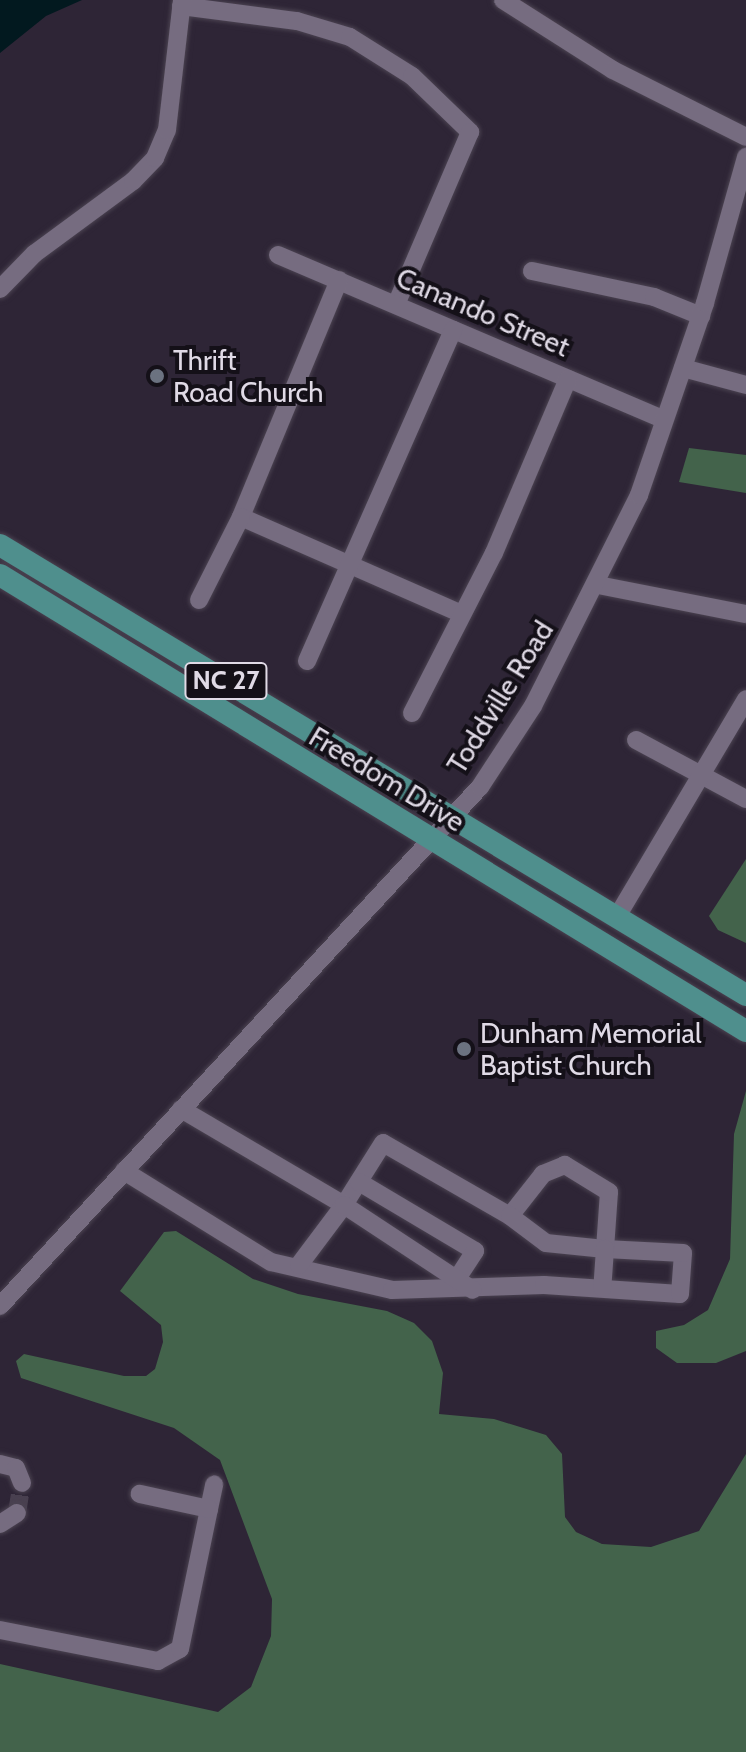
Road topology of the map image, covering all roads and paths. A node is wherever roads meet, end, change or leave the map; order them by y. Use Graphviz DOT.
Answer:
graph roads {
  1 [pos="503,0"];
  2 [pos="181,3"];
  3 [pos="746,137"];
  4 [pos="746,157"];
  5 [pos="278,255"];
  6 [pos="532,271"];
  7 [pos="339,280"];
  8 [pos="0,289"];
  9 [pos="396,305"];
  10 [pos="701,316"];
  11 [pos="453,330"];
  12 [pos="683,368"];
  13 [pos="568,379"];
  14 [pos="746,385"];
  15 [pos="664,420"];
  16 [pos="241,517"];
  17 [pos="0,545"];
  18 [pos="351,561"];
  19 [pos="0,575"];
  20 [pos="598,585"];
  21 [pos="199,600"];
  22 [pos="462,614"];
  23 [pos="746,614"];
  24 [pos="307,661"];
  25 [pos="746,699"];
  26 [pos="412,713"];
  27 [pos="636,740"];
  28 [pos="701,775"];
  29 [pos="746,799"];
  30 [pos="451,818"];
  31 [pos="429,840"];
  32 [pos="618,915"];
  33 [pos="746,995"];
  34 [pos="746,1031"];
  35 [pos="181,1109"];
  36 [pos="124,1171"];
  37 [pos="359,1182"];
  38 [pos="344,1205"];
  39 [pos="510,1216"];
  40 [pos="605,1249"];
  41 [pos="299,1265"];
  42 [pos="465,1285"];
  43 [pos="7,1286"];
  44 [pos="602,1288"];
  45 [pos="0,1306"];
  46 [pos="0,1465"];
  47 [pos="22,1483"];
  48 [pos="214,1485"];
  49 [pos="140,1494"];
  50 [pos="209,1509"];
  51 [pos="17,1513"];
  52 [pos="0,1524"];
  53 [pos="0,1630"];
  1 -- 3 [label="street"];
  2 -- 8 [label="street"];
  2 -- 9 [label="street"];
  4 -- 10 [label="street, Toddville Road"];
  5 -- 7 [label="street, Canando Street"];
  6 -- 10 [label="street"];
  7 -- 9 [label="street, Canando Street"];
  7 -- 16 [label="street"];
  9 -- 11 [label="street, Canando Street"];
  10 -- 12 [label="street, Toddville Road"];
  11 -- 13 [label="street, Canando Street"];
  11 -- 18 [label="street"];
  12 -- 14 [label="street"];
  12 -- 15 [label="street, Toddville Road"];
  13 -- 15 [label="street, Canando Street"];
  13 -- 22 [label="street"];
  15 -- 20 [label="street, Toddville Road"];
  16 -- 18 [label="street"];
  16 -- 21 [label="street"];
  17 -- 30 [label="main road, Freedom Drive / NC 27"];
  18 -- 22 [label="street"];
  18 -- 24 [label="street"];
  19 -- 31 [label="main road, Freedom Drive / NC 27"];
  20 -- 23 [label="street"];
  20 -- 30 [label="street, Toddville Road"];
  22 -- 26 [label="street"];
  25 -- 28 [label="street"];
  27 -- 28 [label="street"];
  28 -- 29 [label="street"];
  28 -- 32 [label="street"];
  30 -- 31 [label="street, Toddville Road"];
  30 -- 32 [label="main road, Freedom Drive / NC 27"];
  31 -- 34 [label="main road, Freedom Drive / NC 27"];
  31 -- 35 [label="street, Toddville Road"];
  32 -- 33 [label="main road, Freedom Drive / NC 27"];
  35 -- 36 [label="street, Toddville Road"];
  35 -- 38 [label="street"];
  36 -- 41 [label="street"];
  36 -- 43 [label="street, Toddville Road"];
  37 -- 38 [label="street"];
  37 -- 39 [label="street"];
  37 -- 42 [label="street"];
  38 -- 41 [label="street"];
  38 -- 42 [label="street"];
  39 -- 40 [label="street"];
  39 -- 40 [label="street"];
  40 -- 44 [label="street"];
  40 -- 44 [label="street"];
  41 -- 42 [label="street"];
  42 -- 44 [label="street"];
  43 -- 45 [label="street, Toddville Road"];
  46 -- 47 [label="street"];
  48 -- 50 [label="street"];
  49 -- 50 [label="street"];
  50 -- 53 [label="street"];
  51 -- 52 [label="street"];
}
